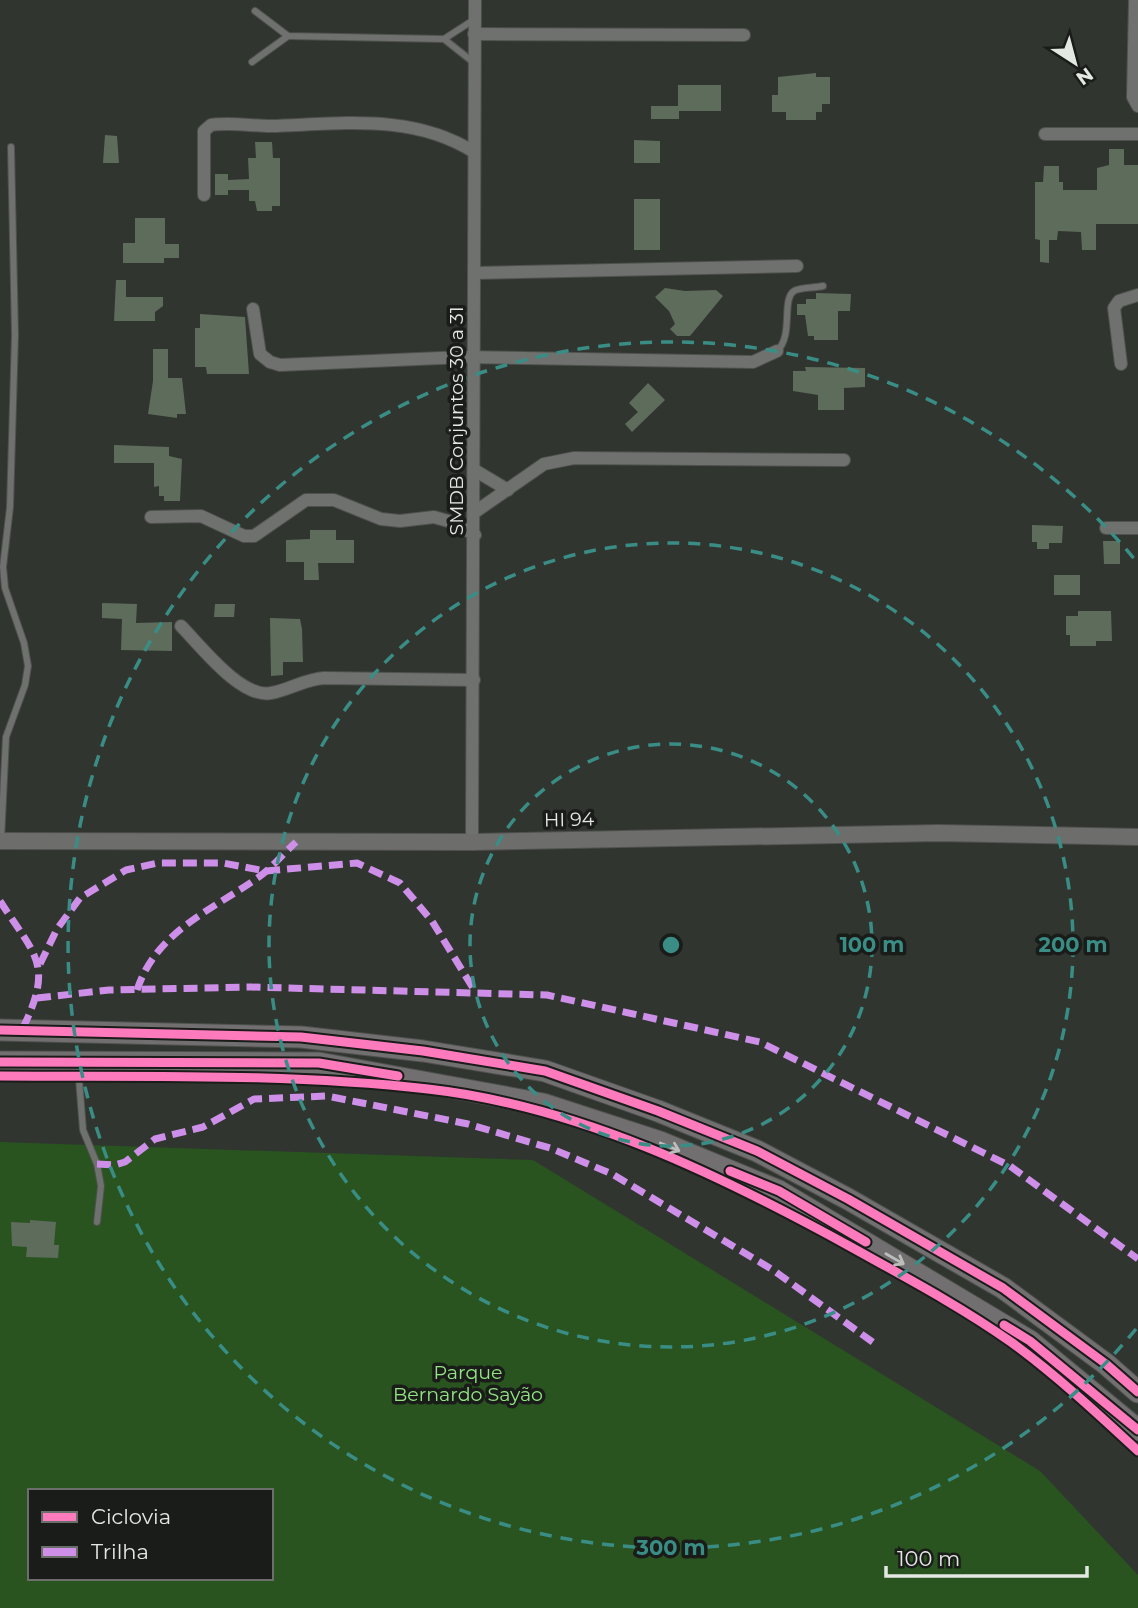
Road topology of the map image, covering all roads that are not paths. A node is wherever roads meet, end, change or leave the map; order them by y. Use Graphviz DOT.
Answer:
graph roads {
  1 [pos="475,0"];
  2 [pos="1135,0"];
  3 [pos="255,11"];
  4 [pos="475,18"];
  5 [pos="474,34"];
  6 [pos="744,35"];
  7 [pos="288,36"];
  8 [pos="444,39"];
  9 [pos="252,62"];
  10 [pos="474,63"];
  11 [pos="1138,106"];
  12 [pos="1045,134"];
  13 [pos="1138,134"];
  14 [pos="11,147"];
  15 [pos="474,152"];
  16 [pos="204,195"];
  17 [pos="797,266"];
  18 [pos="475,273"];
  19 [pos="822,286"];
  20 [pos="1138,295"];
  21 [pos="253,309"];
  22 [pos="777,351"];
  23 [pos="476,357"];
  24 [pos="1121,364"];
  25 [pos="844,460"];
  26 [pos="476,471"];
  27 [pos="508,490"];
  28 [pos="475,512"];
  29 [pos="151,517"];
  30 [pos="1106,528"];
  31 [pos="1138,528"];
  32 [pos="475,535"];
  33 [pos="181,626"];
  34 [pos="474,680"];
  35 [pos="1138,837"];
  36 [pos="0,841"];
  37 [pos="472,842"];
  38 [pos="0,1030"];
  39 [pos="0,1062"];
  40 [pos="78,1063"];
  41 [pos="97,1222"];
  42 [pos="1138,1392"];
  43 [pos="1138,1430"];
  1 -- 4 [label="street, SMDB Conjuntos 30 a 31"];
  2 -- 11 [label="street"];
  3 -- 7 [label="lane"];
  4 -- 5 [label="street, SMDB Conjuntos 30 a 31"];
  4 -- 8 [label="lane"];
  5 -- 6 [label="street"];
  5 -- 10 [label="street, SMDB Conjuntos 30 a 31"];
  7 -- 8 [label="lane"];
  7 -- 9 [label="lane"];
  8 -- 10 [label="lane"];
  10 -- 15 [label="street, SMDB Conjuntos 30 a 31"];
  12 -- 13 [label="street"];
  14 -- 36 [label="lane"];
  15 -- 16 [label="street"];
  15 -- 18 [label="street, SMDB Conjuntos 30 a 31"];
  17 -- 18 [label="street"];
  18 -- 23 [label="street, SMDB Conjuntos 30 a 31"];
  19 -- 22 [label="lane"];
  20 -- 24 [label="street"];
  21 -- 23 [label="street"];
  22 -- 23 [label="street"];
  23 -- 26 [label="street, SMDB Conjuntos 30 a 31"];
  25 -- 27 [label="street"];
  26 -- 27 [label="street"];
  26 -- 28 [label="street, SMDB Conjuntos 30 a 31"];
  27 -- 28 [label="street"];
  28 -- 32 [label="street, SMDB Conjuntos 30 a 31"];
  29 -- 32 [label="street"];
  30 -- 31 [label="street"];
  32 -- 34 [label="street, SMDB Conjuntos 30 a 31"];
  33 -- 34 [label="street"];
  34 -- 37 [label="street, SMDB Conjuntos 30 a 31"];
  35 -- 37 [label="street, HI 94"];
  36 -- 37 [label="street, HI 94"];
  38 -- 42 [label="highway"];
  39 -- 40 [label="highway"];
  40 -- 41 [label="lane"];
  40 -- 43 [label="highway, one-way"];
}
